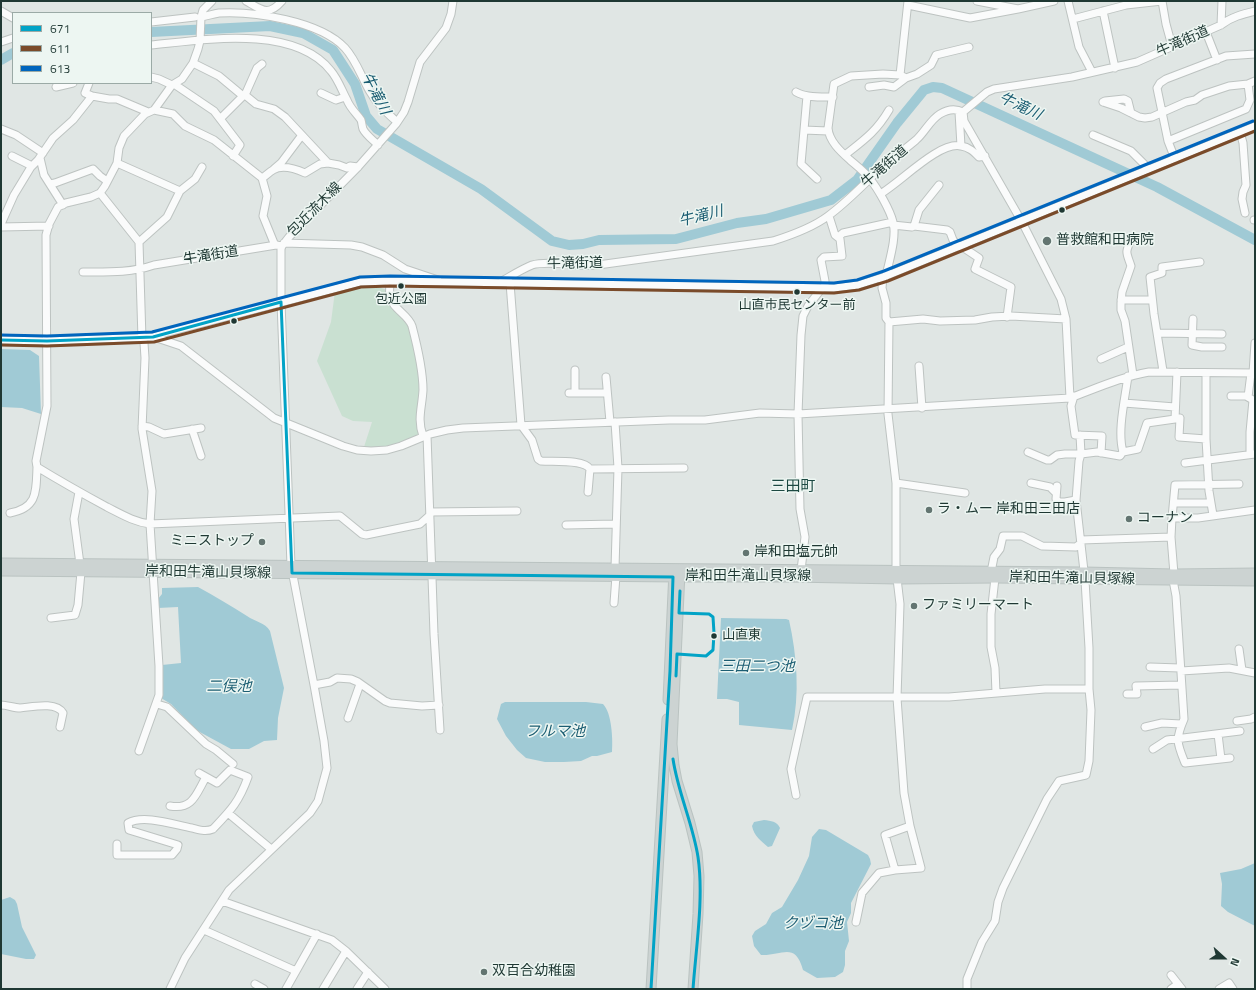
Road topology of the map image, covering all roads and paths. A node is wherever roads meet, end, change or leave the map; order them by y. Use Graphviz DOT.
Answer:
graph roads {
  1 [pos="212,1"];
  2 [pos="246,1"];
  3 [pos="282,1"];
  4 [pos="453,1"];
  5 [pos="977,1"];
  6 [pos="1054,1"];
  7 [pos="1068,1"];
  8 [pos="1162,1"];
  9 [pos="1222,1"];
  10 [pos="908,3"];
  11 [pos="1018,9"];
  12 [pos="1,11"];
  13 [pos="1103,11"];
  14 [pos="1255,11"];
  15 [pos="12,17"];
  16 [pos="199,19"];
  17 [pos="1072,19"];
  18 [pos="152,22"];
  19 [pos="1221,25"];
  20 [pos="1206,32"];
  21 [pos="12,38"];
  22 [pos="200,39"];
  23 [pos="1,42"];
  24 [pos="152,45"];
  25 [pos="1172,46"];
  26 [pos="970,47"];
  27 [pos="1255,54"];
  28 [pos="1217,60"];
  29 [pos="193,63"];
  30 [pos="262,64"];
  31 [pos="1115,68"];
  32 [pos="1092,72"];
  33 [pos="903,76"];
  34 [pos="152,77"];
  35 [pos="1252,83"];
  36 [pos="70,84"];
  37 [pos="88,84"];
  38 [pos="173,85"];
  39 [pos="869,86"];
  40 [pos="56,87"];
  41 [pos="796,92"];
  42 [pos="320,93"];
  43 [pos="244,95"];
  44 [pos="92,96"];
  45 [pos="807,96"];
  46 [pos="345,97"];
  47 [pos="833,97"];
  48 [pos="889,110"];
  49 [pos="151,111"];
  50 [pos="962,111"];
  51 [pos="1131,113"];
  52 [pos="1162,113"];
  53 [pos="220,119"];
  54 [pos="395,125"];
  55 [pos="1255,126"];
  56 [pos="1,129"];
  57 [pos="804,130"];
  58 [pos="828,131"];
  59 [pos="1240,132"];
  60 [pos="302,135"];
  61 [pos="1093,136"];
  62 [pos="1168,141"];
  63 [pos="379,143"];
  64 [pos="961,146"];
  65 [pos="845,155"];
  66 [pos="12,156"];
  67 [pos="41,156"];
  68 [pos="233,156"];
  69 [pos="985,156"];
  70 [pos="1175,159"];
  71 [pos="117,163"];
  72 [pos="328,163"];
  73 [pos="32,166"];
  74 [pos="202,166"];
  75 [pos="358,167"];
  76 [pos="274,169"];
  77 [pos="1148,170"];
  78 [pos="262,178"];
  79 [pos="870,178"];
  80 [pos="817,179"];
  81 [pos="107,181"];
  82 [pos="50,184"];
  83 [pos="939,185"];
  84 [pos="180,191"];
  85 [pos="100,193"];
  86 [pos="880,194"];
  87 [pos="63,205"];
  88 [pos="1245,213"];
  89 [pos="829,216"];
  90 [pos="1022,222"];
  91 [pos="893,224"];
  92 [pos="1,226"];
  93 [pos="49,226"];
  94 [pos="914,226"];
  95 [pos="838,236"];
  96 [pos="1132,239"];
  97 [pos="139,242"];
  98 [pos="281,244"];
  99 [pos="960,246"];
  100 [pos="1200,262"];
  101 [pos="140,270"];
  102 [pos="83,272"];
  103 [pos="885,277"];
  104 [pos="390,281"];
  105 [pos="442,282"];
  106 [pos="500,282"];
  107 [pos="510,283"];
  108 [pos="823,288"];
  109 [pos="1121,300"];
  110 [pos="1152,300"];
  111 [pos="281,302"];
  112 [pos="1006,317"];
  113 [pos="1066,319"];
  114 [pos="1193,319"];
  115 [pos="889,322"];
  116 [pos="1157,332"];
  117 [pos="1192,333"];
  118 [pos="1222,334"];
  119 [pos="153,337"];
  120 [pos="142,339"];
  121 [pos="1,340"];
  122 [pos="47,341"];
  123 [pos="1255,343"];
  124 [pos="1128,347"];
  125 [pos="1222,347"];
  126 [pos="1255,351"];
  127 [pos="1101,359"];
  128 [pos="919,366"];
  129 [pos="575,370"];
  130 [pos="1163,371"];
  131 [pos="1176,372"];
  132 [pos="1206,372"];
  133 [pos="1253,373"];
  134 [pos="1130,376"];
  135 [pos="606,378"];
  136 [pos="608,392"];
  137 [pos="1231,396"];
  138 [pos="1072,397"];
  139 [pos="1252,399"];
  140 [pos="1124,403"];
  141 [pos="1175,407"];
  142 [pos="922,408"];
  143 [pos="888,409"];
  144 [pos="798,414"];
  145 [pos="1175,419"];
  146 [pos="612,422"];
  147 [pos="285,423"];
  148 [pos="521,425"];
  149 [pos="142,426"];
  150 [pos="201,428"];
  151 [pos="192,429"];
  152 [pos="425,435"];
  153 [pos="1080,435"];
  154 [pos="1206,439"];
  155 [pos="1028,452"];
  156 [pos="1123,452"];
  157 [pos="1102,453"];
  158 [pos="1081,454"];
  159 [pos="1252,454"];
  160 [pos="201,456"];
  161 [pos="1208,459"];
  162 [pos="1185,463"];
  163 [pos="37,467"];
  164 [pos="618,468"];
  165 [pos="684,468"];
  166 [pos="590,469"];
  167 [pos="1031,482"];
  168 [pos="896,483"];
  169 [pos="1209,484"];
  170 [pos="1239,484"];
  171 [pos="961,490"];
  172 [pos="79,492"];
  173 [pos="588,492"];
  174 [pos="1076,500"];
  175 [pos="1174,503"];
  176 [pos="1211,503"];
  177 [pos="1255,510"];
  178 [pos="516,511"];
  179 [pos="10,513"];
  180 [pos="430,514"];
  181 [pos="1213,515"];
  182 [pos="289,518"];
  183 [pos="1172,518"];
  184 [pos="150,524"];
  185 [pos="616,524"];
  186 [pos="566,525"];
  187 [pos="1171,537"];
  188 [pos="1081,542"];
  189 [pos="1,563"];
  190 [pos="80,568"];
  191 [pos="153,568"];
  192 [pos="292,569"];
  193 [pos="801,570"];
  194 [pos="1,571"];
  195 [pos="431,571"];
  196 [pos="615,572"];
  197 [pos="677,573"];
  198 [pos="1255,573"];
  199 [pos="897,575"];
  200 [pos="993,575"];
  201 [pos="1084,576"];
  202 [pos="1174,577"];
  203 [pos="1255,581"];
  204 [pos="614,603"];
  205 [pos="51,618"];
  206 [pos="1239,648"];
  207 [pos="1150,667"];
  208 [pos="1180,669"];
  209 [pos="1242,670"];
  210 [pos="1255,673"];
  211 [pos="360,684"];
  212 [pos="314,685"];
  213 [pos="1182,685"];
  214 [pos="1089,689"];
  215 [pos="996,693"];
  216 [pos="1127,694"];
  217 [pos="897,698"];
  218 [pos="1,704"];
  219 [pos="157,704"];
  220 [pos="439,705"];
  221 [pos="1255,717"];
  222 [pos="348,718"];
  223 [pos="1237,721"];
  224 [pos="1181,724"];
  225 [pos="60,727"];
  226 [pos="1145,727"];
  227 [pos="440,730"];
  228 [pos="1240,731"];
  229 [pos="1218,734"];
  230 [pos="1178,738"];
  231 [pos="1153,749"];
  232 [pos="139,751"];
  233 [pos="1230,758"];
  234 [pos="1221,759"];
  235 [pos="233,764"];
  236 [pos="198,773"];
  237 [pos="206,777"];
  238 [pos="796,795"];
  239 [pos="170,806"];
  240 [pos="228,813"];
  241 [pos="910,826"];
  242 [pos="117,844"];
  243 [pos="271,849"];
  244 [pos="895,870"];
  245 [pos="222,901"];
  246 [pos="856,922"];
  247 [pos="204,930"];
  248 [pos="317,934"];
  249 [pos="346,951"];
  250 [pos="296,971"];
  251 [pos="368,972"];
  252 [pos="1171,975"];
  253 [pos="255,984"];
  254 [pos="1180,986"];
  255 [pos="170,989"];
  256 [pos="264,989"];
  257 [pos="286,989"];
  258 [pos="323,989"];
  259 [pos="357,989"];
  260 [pos="385,989"];
  261 [pos="651,989"];
  262 [pos="693,989"];
  263 [pos="966,989"];
  264 [pos="1171,989"];
  265 [pos="1219,989"];
  266 [pos="1233,989"];
  1 -- 16 [label="street"];
  2 -- 3 [label="street"];
  4 -- 54 [label="street, 包近流木線"];
  5 -- 11 [label="street"];
  6 -- 11 [label="street"];
  7 -- 17 [label="street"];
  8 -- 13 [label="street"];
  8 -- 25 [label="street"];
  9 -- 19 [label="street"];
  10 -- 11 [label="street"];
  10 -- 33 [label="street"];
  12 -- 15 [label="street"];
  13 -- 17 [label="street"];
  13 -- 31 [label="street"];
  14 -- 19 [label="street, 牛滝街道"];
  16 -- 18 [label="street"];
  16 -- 22 [label="street"];
  16 -- 54 [label="street"];
  17 -- 32 [label="street"];
  19 -- 20 [label="street, 牛滝街道"];
  20 -- 25 [label="street, 牛滝街道"];
  20 -- 28 [label="street"];
  21 -- 23 [label="street"];
  22 -- 24 [label="street"];
  22 -- 29 [label="street"];
  22 -- 46 [label="street"];
  25 -- 31 [label="street, 牛滝街道"];
  26 -- 33 [label="street"];
  27 -- 28 [label="street"];
  28 -- 52 [label="street"];
  29 -- 38 [label="street"];
  29 -- 43 [label="street"];
  30 -- 43 [label="street"];
  31 -- 32 [label="street, 牛滝街道"];
  32 -- 50 [label="street, 牛滝街道"];
  33 -- 39 [label="street"];
  33 -- 47 [label="street"];
  34 -- 38 [label="street"];
  35 -- 52 [label="street"];
  35 -- 62 [label="street"];
  36 -- 40 [label="street"];
  37 -- 44 [label="street"];
  38 -- 49 [label="street"];
  38 -- 53 [label="street"];
  41 -- 45 [label="street"];
  42 -- 46 [label="street"];
  43 -- 53 [label="street"];
  43 -- 60 [label="street"];
  44 -- 49 [label="street"];
  44 -- 67 [label="street"];
  45 -- 47 [label="street"];
  45 -- 57 [label="street"];
  46 -- 63 [label="street"];
  47 -- 58 [label="street"];
  48 -- 65 [label="street"];
  49 -- 68 [label="street"];
  49 -- 71 [label="street"];
  50 -- 64 [label="street"];
  50 -- 69 [label="street"];
  50 -- 79 [label="street, 牛滝街道"];
  51 -- 52 [label="street"];
  52 -- 62 [label="street"];
  53 -- 68 [label="street"];
  54 -- 63 [label="street, 包近流木線"];
  55 -- 59 [label="street"];
  56 -- 67 [label="street"];
  57 -- 58 [label="street"];
  57 -- 80 [label="street"];
  58 -- 65 [label="street"];
  59 -- 70 [label="street"];
  59 -- 88 [label="street"];
  60 -- 72 [label="street"];
  60 -- 76 [label="street"];
  61 -- 77 [label="street"];
  62 -- 70 [label="street"];
  63 -- 75 [label="street, 包近流木線"];
  64 -- 69 [label="street"];
  64 -- 86 [label="street"];
  65 -- 79 [label="street"];
  66 -- 73 [label="street"];
  67 -- 73 [label="street"];
  67 -- 82 [label="street"];
  68 -- 78 [label="street"];
  69 -- 90 [label="street"];
  70 -- 77 [label="street"];
  71 -- 81 [label="street"];
  71 -- 84 [label="street"];
  72 -- 75 [label="street"];
  72 -- 76 [label="street"];
  73 -- 92 [label="street"];
  74 -- 84 [label="street"];
  75 -- 98 [label="street, 包近流木線"];
  76 -- 78 [label="street"];
  77 -- 90 [label="street"];
  78 -- 98 [label="street"];
  79 -- 86 [label="street"];
  79 -- 89 [label="street, 牛滝街道"];
  81 -- 82 [label="street"];
  81 -- 85 [label="street"];
  82 -- 87 [label="street"];
  83 -- 94 [label="street"];
  84 -- 97 [label="street"];
  85 -- 87 [label="street"];
  85 -- 97 [label="street"];
  86 -- 91 [label="street"];
  87 -- 93 [label="street"];
  89 -- 95 [label="street"];
  89 -- 106 [label="street, 牛滝街道"];
  90 -- 99 [label="street"];
  90 -- 113 [label="street"];
  91 -- 94 [label="street"];
  91 -- 95 [label="street"];
  91 -- 103 [label="street"];
  92 -- 93 [label="street"];
  93 -- 122 [label="street"];
  94 -- 99 [label="street"];
  95 -- 108 [label="street"];
  96 -- 109 [label="street"];
  97 -- 101 [label="street"];
  98 -- 101 [label="street, 牛滝街道"];
  98 -- 105 [label="street, 牛滝街道"];
  98 -- 111 [label="street, 包近流木線"];
  99 -- 103 [label="street"];
  99 -- 112 [label="street"];
  100 -- 110 [label="street"];
  101 -- 102 [label="street, 牛滝街道"];
  101 -- 120 [label="street"];
  103 -- 108 [label="street"];
  103 -- 115 [label="street"];
  104 -- 105 [label="street"];
  104 -- 111 [label="street"];
  104 -- 152 [label="street"];
  105 -- 106 [label="street"];
  106 -- 107 [label="street"];
  107 -- 108 [label="street"];
  107 -- 148 [label="street"];
  108 -- 144 [label="street"];
  109 -- 110 [label="street"];
  109 -- 124 [label="street"];
  110 -- 116 [label="street"];
  111 -- 119 [label="street"];
  111 -- 147 [label="street, 包近流木線"];
  112 -- 113 [label="street"];
  112 -- 115 [label="street"];
  113 -- 138 [label="street"];
  114 -- 117 [label="street"];
  115 -- 143 [label="street"];
  116 -- 117 [label="street"];
  116 -- 130 [label="street"];
  117 -- 118 [label="street"];
  117 -- 125 [label="street"];
  119 -- 120 [label="street"];
  119 -- 147 [label="street"];
  120 -- 122 [label="street"];
  120 -- 149 [label="street"];
  121 -- 122 [label="street"];
  122 -- 163 [label="street"];
  123 -- 126 [label="street"];
  124 -- 127 [label="street"];
  124 -- 134 [label="street"];
  126 -- 133 [label="street"];
  128 -- 142 [label="street"];
  129 -- 136 [label="street"];
  130 -- 131 [label="street"];
  130 -- 134 [label="street"];
  131 -- 132 [label="street"];
  131 -- 141 [label="street"];
  132 -- 133 [label="street"];
  132 -- 154 [label="street"];
  133 -- 139 [label="street"];
  134 -- 138 [label="street"];
  134 -- 140 [label="street"];
  135 -- 136 [label="street"];
  136 -- 146 [label="street"];
  137 -- 139 [label="street"];
  138 -- 142 [label="street"];
  138 -- 153 [label="street"];
  139 -- 159 [label="street"];
  140 -- 141 [label="street"];
  140 -- 156 [label="street"];
  141 -- 145 [label="street"];
  142 -- 143 [label="street"];
  143 -- 144 [label="street"];
  143 -- 168 [label="street"];
  144 -- 146 [label="street"];
  144 -- 193 [label="street"];
  145 -- 154 [label="street"];
  145 -- 156 [label="street"];
  146 -- 148 [label="street"];
  146 -- 164 [label="street"];
  147 -- 152 [label="street"];
  147 -- 182 [label="street, 包近流木線"];
  148 -- 152 [label="street"];
  148 -- 166 [label="street"];
  149 -- 151 [label="street"];
  149 -- 184 [label="street"];
  150 -- 151 [label="street"];
  151 -- 160 [label="street"];
  152 -- 180 [label="street"];
  153 -- 157 [label="street"];
  153 -- 158 [label="street"];
  154 -- 161 [label="street"];
  155 -- 158 [label="street"];
  156 -- 157 [label="street"];
  157 -- 158 [label="street"];
  158 -- 174 [label="street"];
  159 -- 161 [label="street"];
  161 -- 162 [label="street"];
  161 -- 169 [label="street"];
  163 -- 172 [label="street"];
  163 -- 179 [label="street"];
  164 -- 165 [label="street"];
  164 -- 166 [label="street"];
  164 -- 185 [label="street"];
  166 -- 173 [label="street"];
  167 -- 174 [label="street"];
  168 -- 171 [label="street"];
  168 -- 199 [label="street"];
  169 -- 170 [label="street"];
  169 -- 175 [label="street"];
  169 -- 176 [label="street"];
  172 -- 184 [label="street"];
  172 -- 190 [label="street"];
  174 -- 188 [label="street"];
  175 -- 176 [label="street"];
  175 -- 183 [label="street"];
  176 -- 181 [label="street"];
  177 -- 181 [label="street"];
  178 -- 180 [label="street"];
  180 -- 182 [label="street"];
  180 -- 195 [label="street"];
  181 -- 183 [label="street"];
  182 -- 184 [label="street"];
  182 -- 192 [label="street, 包近流木線"];
  183 -- 187 [label="street"];
  184 -- 191 [label="street"];
  185 -- 186 [label="street"];
  185 -- 196 [label="street"];
  187 -- 188 [label="street"];
  187 -- 202 [label="street"];
  188 -- 200 [label="street"];
  188 -- 201 [label="street"];
  189 -- 190 [label="main road, 岸和田牛滝山貝塚線"];
  190 -- 191 [label="main road, 岸和田牛滝山貝塚線"];
  190 -- 194 [label="main road, 岸和田牛滝山貝塚線"];
  190 -- 205 [label="street"];
  191 -- 192 [label="main road, 岸和田牛滝山貝塚線"];
  191 -- 219 [label="street"];
  192 -- 195 [label="main road, 岸和田牛滝山貝塚線"];
  192 -- 212 [label="street, 包近流木線"];
  193 -- 197 [label="main road, 岸和田牛滝山貝塚線"];
  193 -- 199 [label="main road, 岸和田牛滝山貝塚線"];
  195 -- 196 [label="main road, 岸和田牛滝山貝塚線"];
  195 -- 220 [label="street"];
  196 -- 197 [label="main road, 岸和田牛滝山貝塚線"];
  196 -- 204 [label="street"];
  197 -- 199 [label="main road, 岸和田牛滝山貝塚線"];
  197 -- 261 [label="main road"];
  197 -- 262 [label="main road"];
  198 -- 202 [label="main road, 岸和田牛滝山貝塚線"];
  199 -- 200 [label="main road, 岸和田牛滝山貝塚線"];
  199 -- 217 [label="street"];
  200 -- 201 [label="main road, 岸和田牛滝山貝塚線"];
  200 -- 215 [label="street"];
  201 -- 202 [label="main road, 岸和田牛滝山貝塚線"];
  201 -- 214 [label="street"];
  202 -- 203 [label="main road, 岸和田牛滝山貝塚線"];
  202 -- 208 [label="street"];
  206 -- 209 [label="street"];
  207 -- 208 [label="street"];
  208 -- 209 [label="street"];
  208 -- 213 [label="street"];
  209 -- 210 [label="street"];
  211 -- 212 [label="street"];
  211 -- 220 [label="street"];
  211 -- 222 [label="street"];
  212 -- 243 [label="street, 包近流木線"];
  213 -- 216 [label="street"];
  213 -- 224 [label="street"];
  214 -- 215 [label="street"];
  214 -- 263 [label="street"];
  215 -- 217 [label="street"];
  217 -- 238 [label="street"];
  217 -- 241 [label="street"];
  218 -- 225 [label="street"];
  219 -- 232 [label="street"];
  219 -- 235 [label="street"];
  220 -- 227 [label="street"];
  221 -- 223 [label="street"];
  224 -- 226 [label="street"];
  224 -- 230 [label="street"];
  228 -- 229 [label="street"];
  229 -- 230 [label="street"];
  229 -- 234 [label="street"];
  230 -- 231 [label="street"];
  230 -- 234 [label="street"];
  233 -- 234 [label="street"];
  236 -- 237 [label="street"];
  237 -- 239 [label="street"];
  237 -- 240 [label="street"];
  240 -- 242 [label="street"];
  240 -- 243 [label="street"];
  241 -- 244 [label="street"];
  241 -- 244 [label="street"];
  243 -- 245 [label="street, 包近流木線"];
  244 -- 246 [label="street"];
  245 -- 247 [label="street, 包近流木線"];
  245 -- 248 [label="street"];
  247 -- 250 [label="street"];
  247 -- 255 [label="street, 包近流木線"];
  248 -- 249 [label="street"];
  248 -- 250 [label="street"];
  249 -- 251 [label="street"];
  249 -- 258 [label="street"];
  250 -- 257 [label="street"];
  251 -- 259 [label="street"];
  251 -- 260 [label="street"];
  252 -- 254 [label="street"];
  253 -- 256 [label="street"];
  254 -- 264 [label="street"];
  265 -- 266 [label="street"];
}
